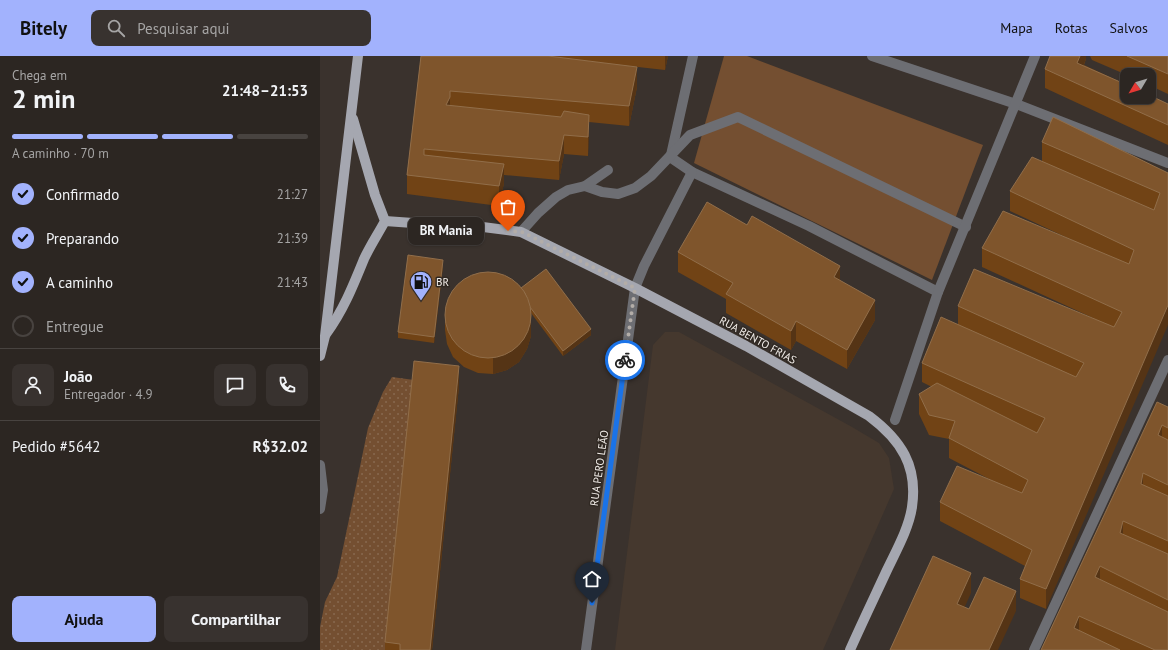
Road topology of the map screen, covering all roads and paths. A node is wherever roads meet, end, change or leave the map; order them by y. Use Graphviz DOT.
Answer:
graph roads {
  1 [pos="358,56"];
  2 [pos="693,56"];
  3 [pos="872,56"];
  4 [pos="1035,56"];
  5 [pos="1016,104"];
  6 [pos="352,115"];
  7 [pos="670,157"];
  8 [pos="1168,164"];
  9 [pos="608,170"];
  10 [pos="692,172"];
  11 [pos="585,186"];
  12 [pos="385,221"];
  13 [pos="966,227"];
  14 [pos="522,232"];
  15 [pos="635,288"];
  16 [pos="938,292"];
  17 [pos="325,336"];
  18 [pos="320,356"];
  19 [pos="1168,360"];
  20 [pos="1163,381"];
  21 [pos="895,420"];
  22 [pos="320,465"];
  23 [pos="320,509"];
  24 [pos="586,650"];
  25 [pos="850,650"];
  26 [pos="1034,650"];
  1 -- 6 [label="main road"];
  2 -- 7 [label="street"];
  3 -- 5 [label="street"];
  4 -- 5 [label="street"];
  5 -- 8 [label="street"];
  5 -- 13 [label="street"];
  6 -- 12 [label="main road"];
  6 -- 17 [label="main road"];
  7 -- 10 [label="street"];
  7 -- 11 [label="street"];
  7 -- 13 [label="street"];
  9 -- 11 [label="street"];
  10 -- 15 [label="street, RUA PERO LEÃO"];
  10 -- 16 [label="street"];
  11 -- 14 [label="street"];
  12 -- 14 [label="main road, RUA BENTO FRIAS"];
  12 -- 17 [label="main road"];
  13 -- 16 [label="street"];
  14 -- 15 [label="main road, RUA BENTO FRIAS"];
  15 -- 24 [label="street, RUA PERO LEÃO"];
  15 -- 25 [label="main road, RUA BENTO FRIAS"];
  16 -- 21 [label="street"];
  17 -- 18 [label="main road"];
  19 -- 20 [label="street"];
  20 -- 26 [label="street"];
  22 -- 23 [label="street"];
}
